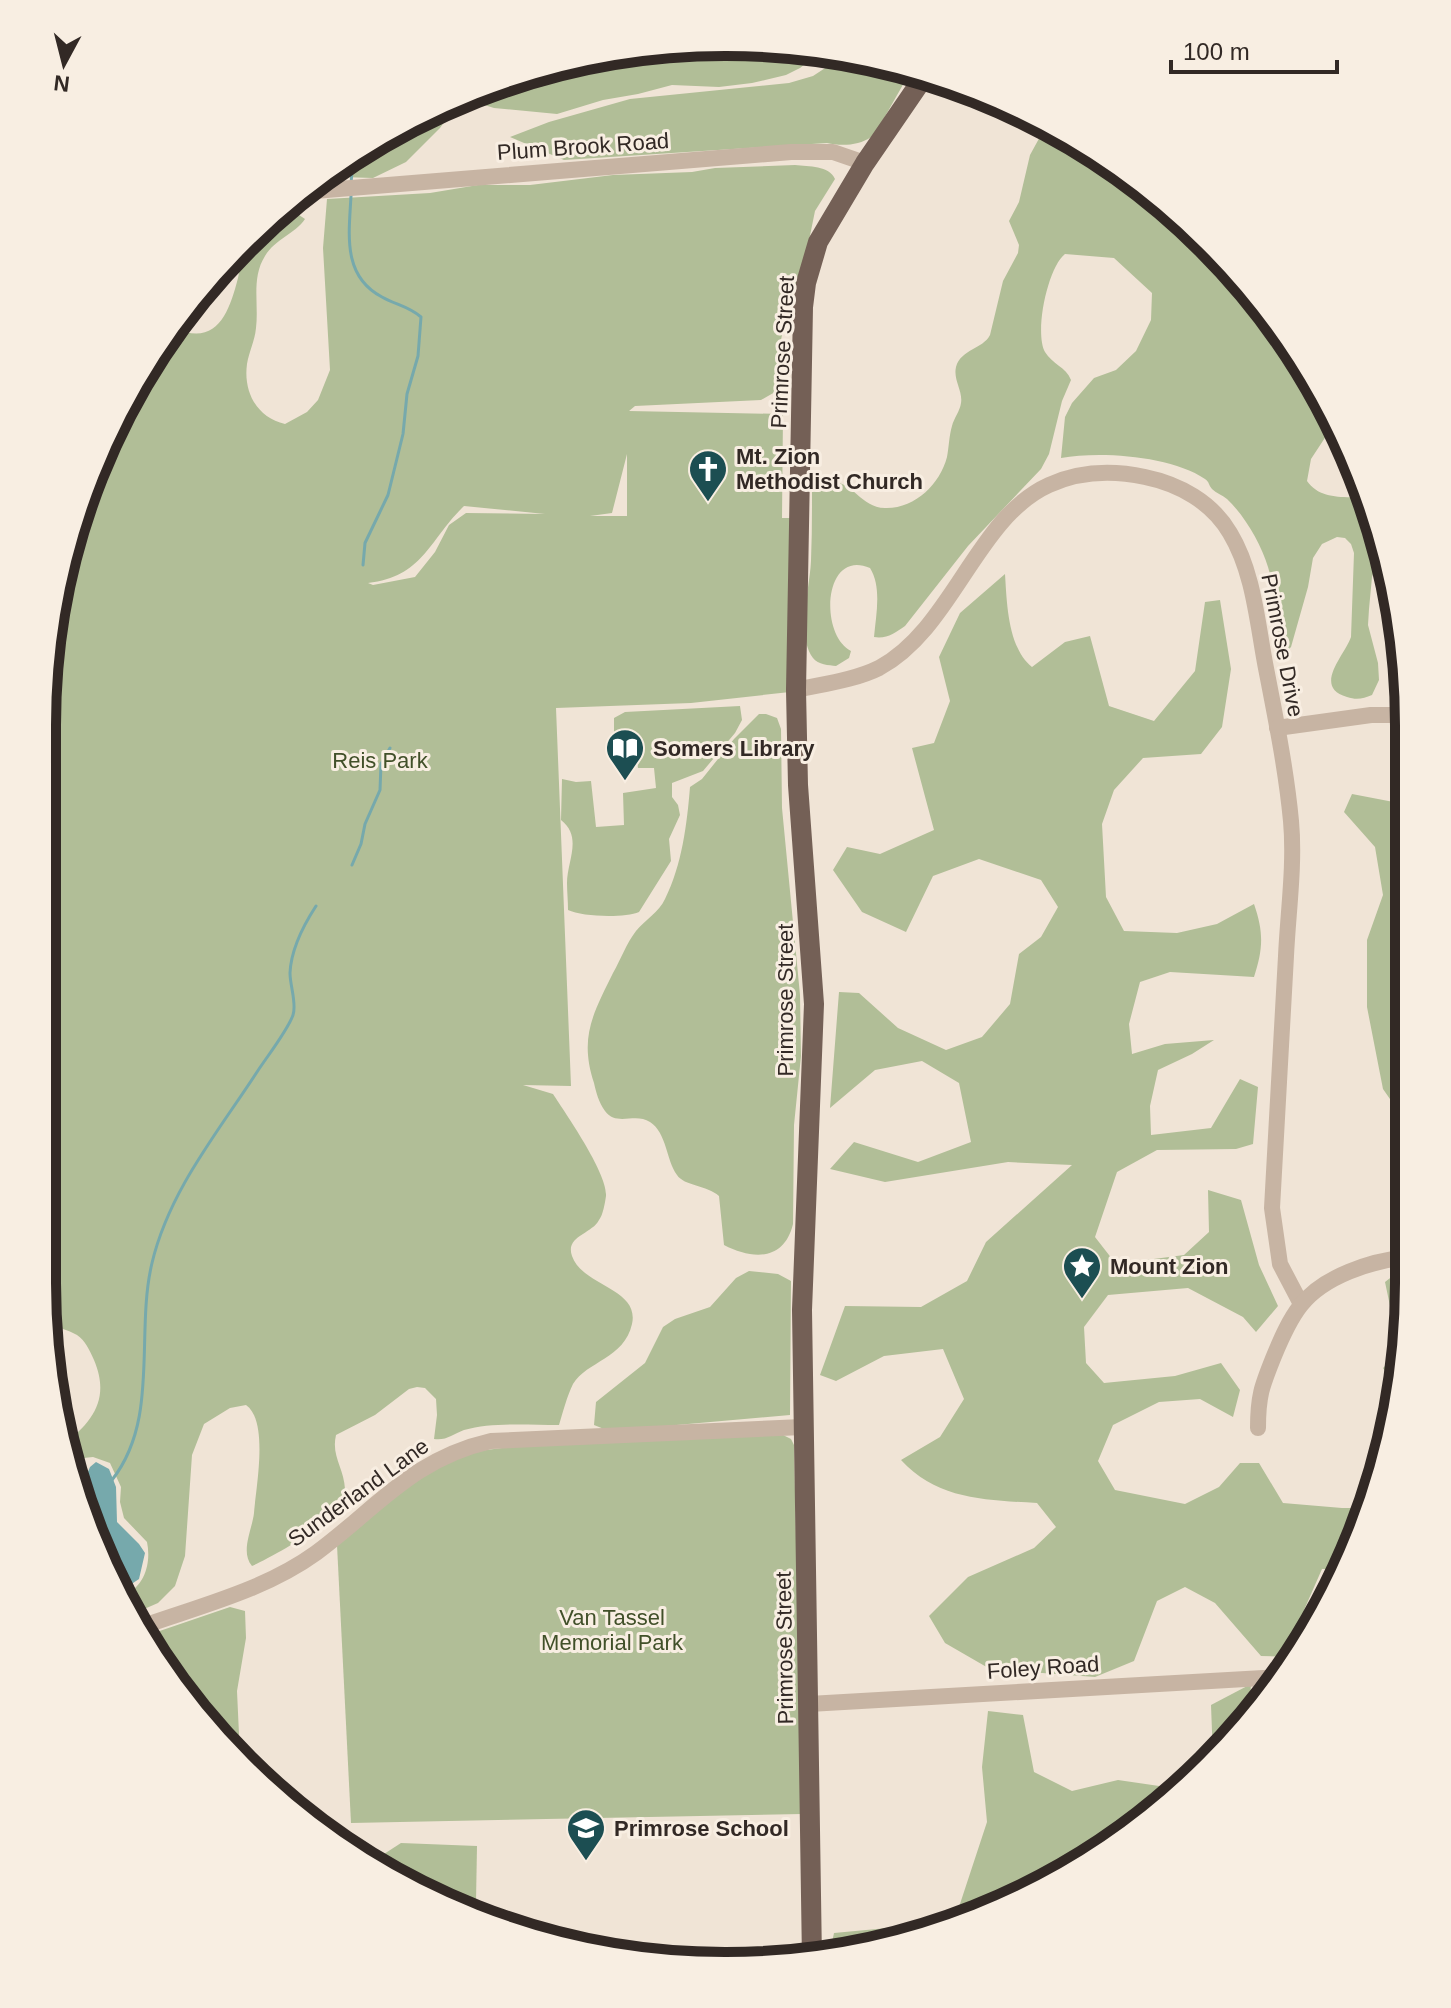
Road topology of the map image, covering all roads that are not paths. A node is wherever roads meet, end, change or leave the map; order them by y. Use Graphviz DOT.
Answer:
graph roads {
  1 [pos="918,85"];
  2 [pos="865,163"];
  3 [pos="323,190"];
  4 [pos="796,690"];
  5 [pos="1395,715"];
  6 [pos="1277,728"];
  7 [pos="1395,1258"];
  8 [pos="1301,1304"];
  9 [pos="803,1427"];
  10 [pos="1258,1428"];
  11 [pos="150,1624"];
  12 [pos="1265,1678"];
  13 [pos="809,1704"];
  14 [pos="812,1946"];
  1 -- 2 [label="main road, Primrose Street"];
  2 -- 3 [label="street, Plum Brook Road"];
  2 -- 4 [label="main road, Primrose Street"];
  4 -- 6 [label="street, Primrose Drive"];
  4 -- 9 [label="main road, Primrose Street"];
  5 -- 6 [label="street"];
  6 -- 8 [label="street, Primrose Drive"];
  7 -- 8 [label="street"];
  8 -- 10 [label="street"];
  9 -- 11 [label="street, Sunderland Lane"];
  9 -- 13 [label="main road, Primrose Street"];
  12 -- 13 [label="street, Foley Road"];
  13 -- 14 [label="main road, Primrose Street"];
}
